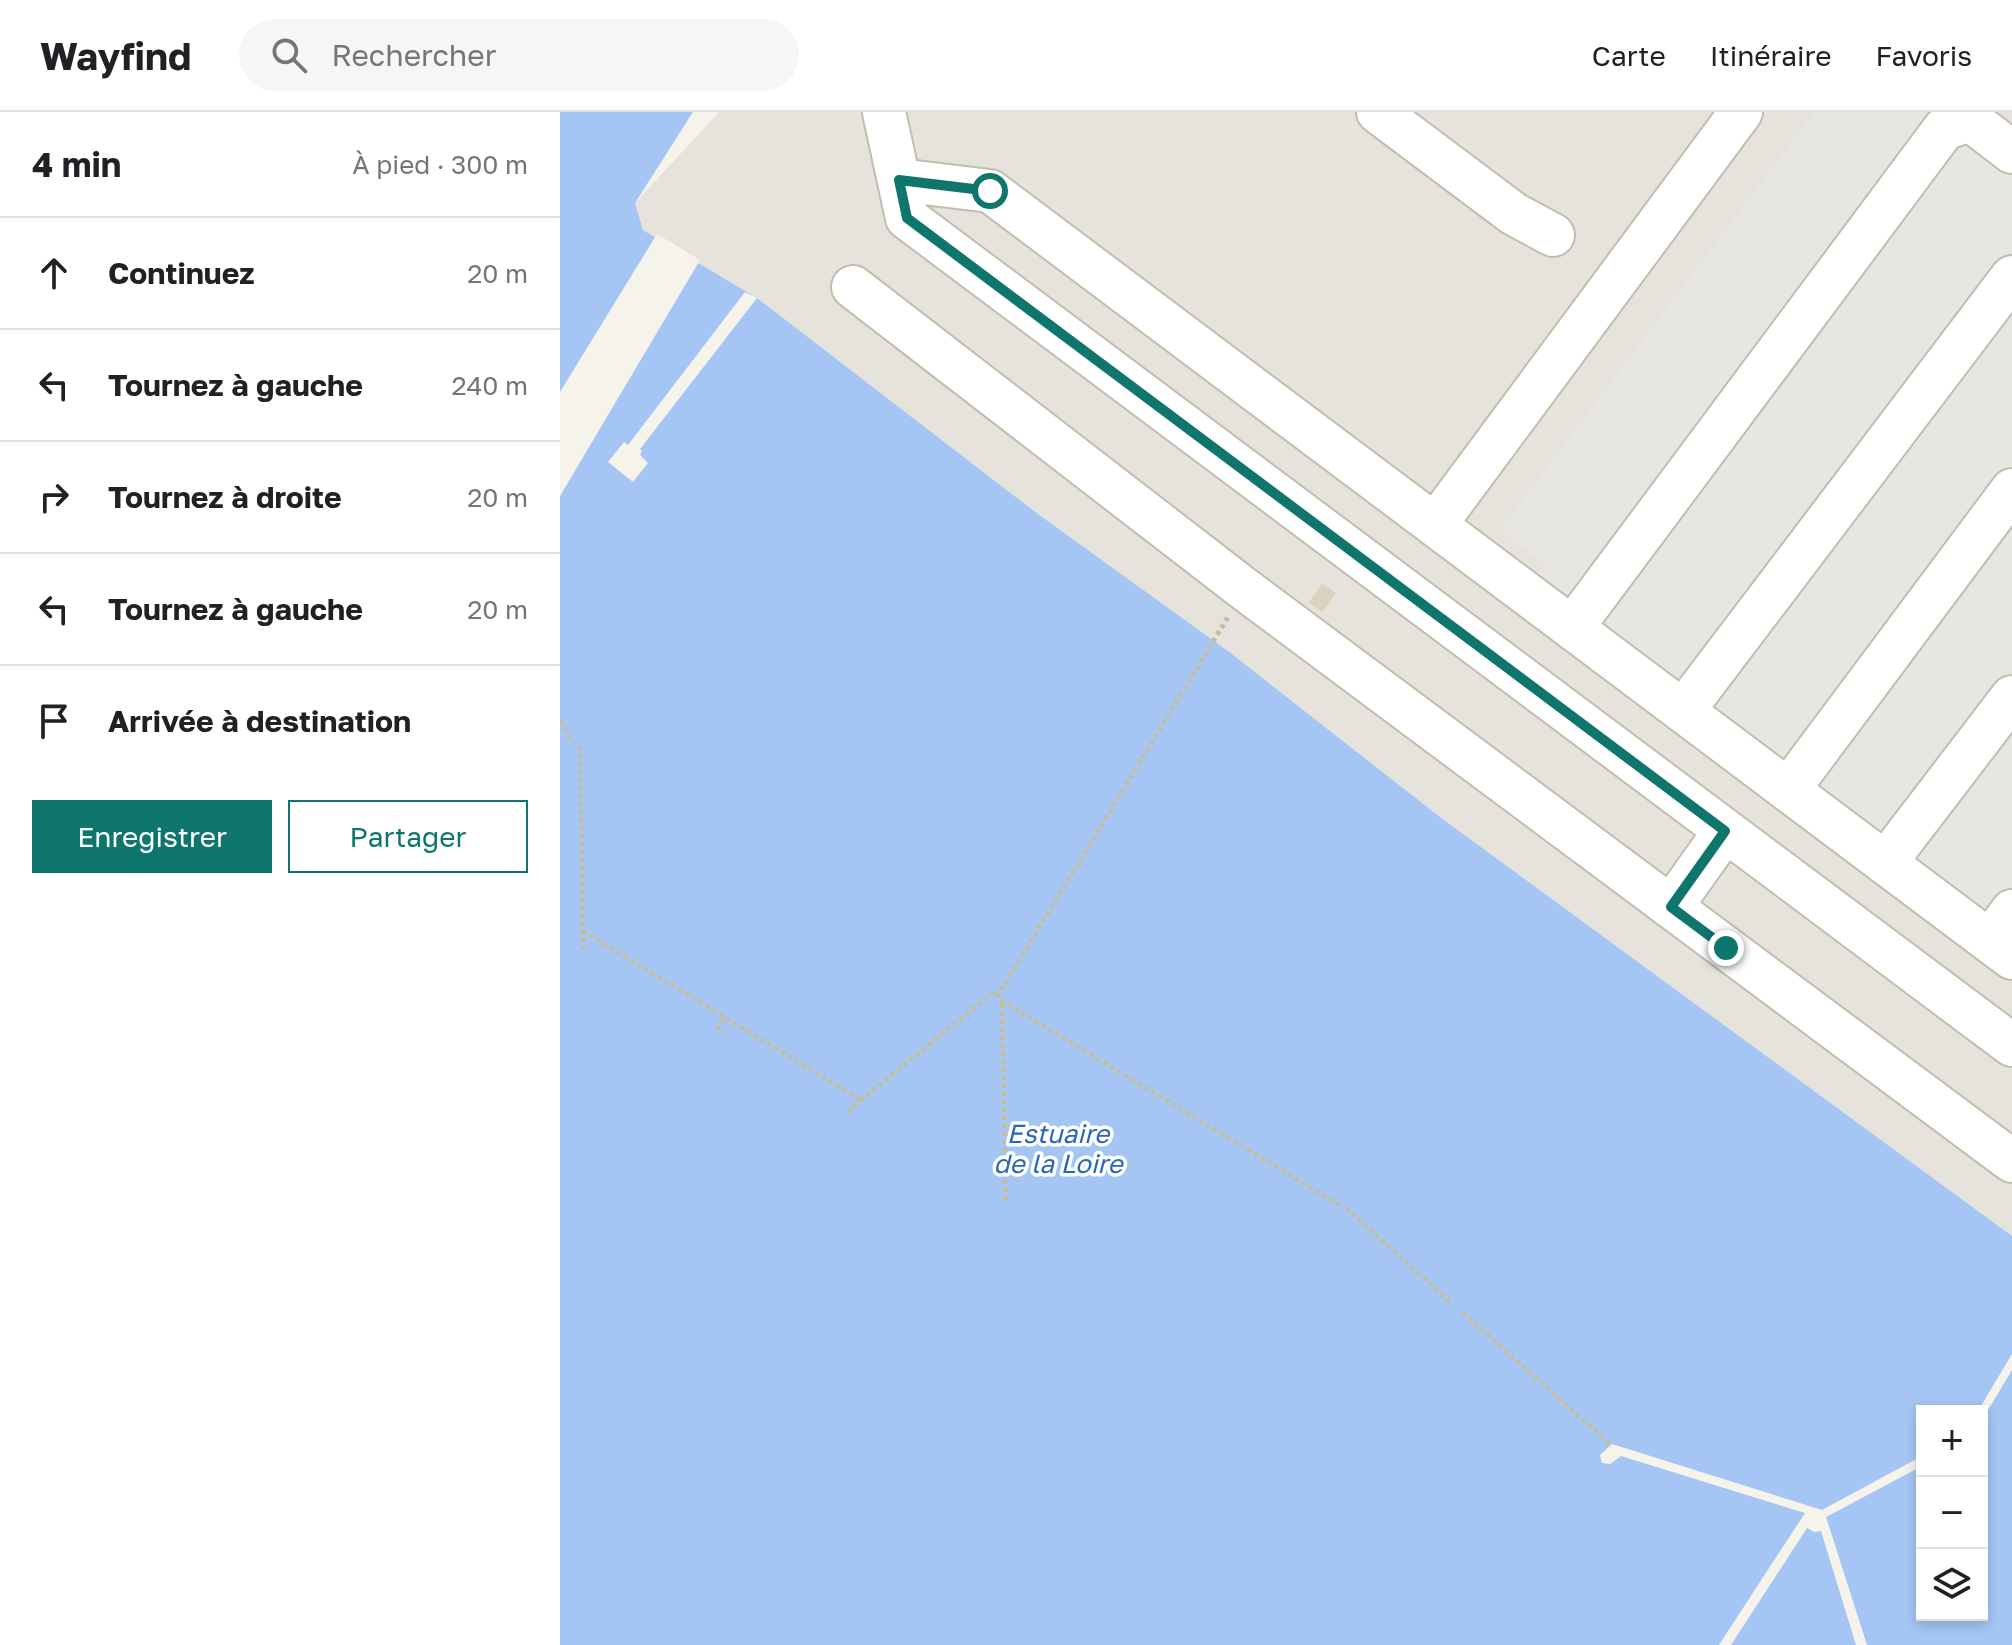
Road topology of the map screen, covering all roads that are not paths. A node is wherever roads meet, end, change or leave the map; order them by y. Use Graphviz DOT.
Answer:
graph roads {
  1 [pos="884,112"];
  2 [pos="1378,112"];
  3 [pos="1741,112"];
  4 [pos="2012,152"];
  5 [pos="899,180"];
  6 [pos="1553,235"];
  7 [pos="2012,277"];
  8 [pos="853,287"];
  9 [pos="2012,490"];
  10 [pos="1435,525"];
  11 [pos="1572,628"];
  12 [pos="2012,697"];
  13 [pos="1683,711"];
  14 [pos="1788,790"];
  15 [pos="1725,831"];
  16 [pos="1885,863"];
  17 [pos="1671,907"];
  18 [pos="2005,937"];
  19 [pos="2012,1045"];
  20 [pos="2012,1161"];
  1 -- 5 [label="lane"];
  2 -- 6 [label="lane"];
  3 -- 10 [label="lane"];
  4 -- 11 [label="lane"];
  5 -- 10 [label="lane"];
  5 -- 15 [label="lane"];
  7 -- 13 [label="lane"];
  8 -- 17 [label="lane"];
  9 -- 14 [label="lane"];
  10 -- 11 [label="lane"];
  11 -- 13 [label="lane"];
  12 -- 16 [label="lane"];
  13 -- 14 [label="lane"];
  14 -- 16 [label="lane"];
  15 -- 17 [label="lane"];
  15 -- 19 [label="lane"];
  16 -- 18 [label="lane"];
  17 -- 20 [label="lane"];
}
